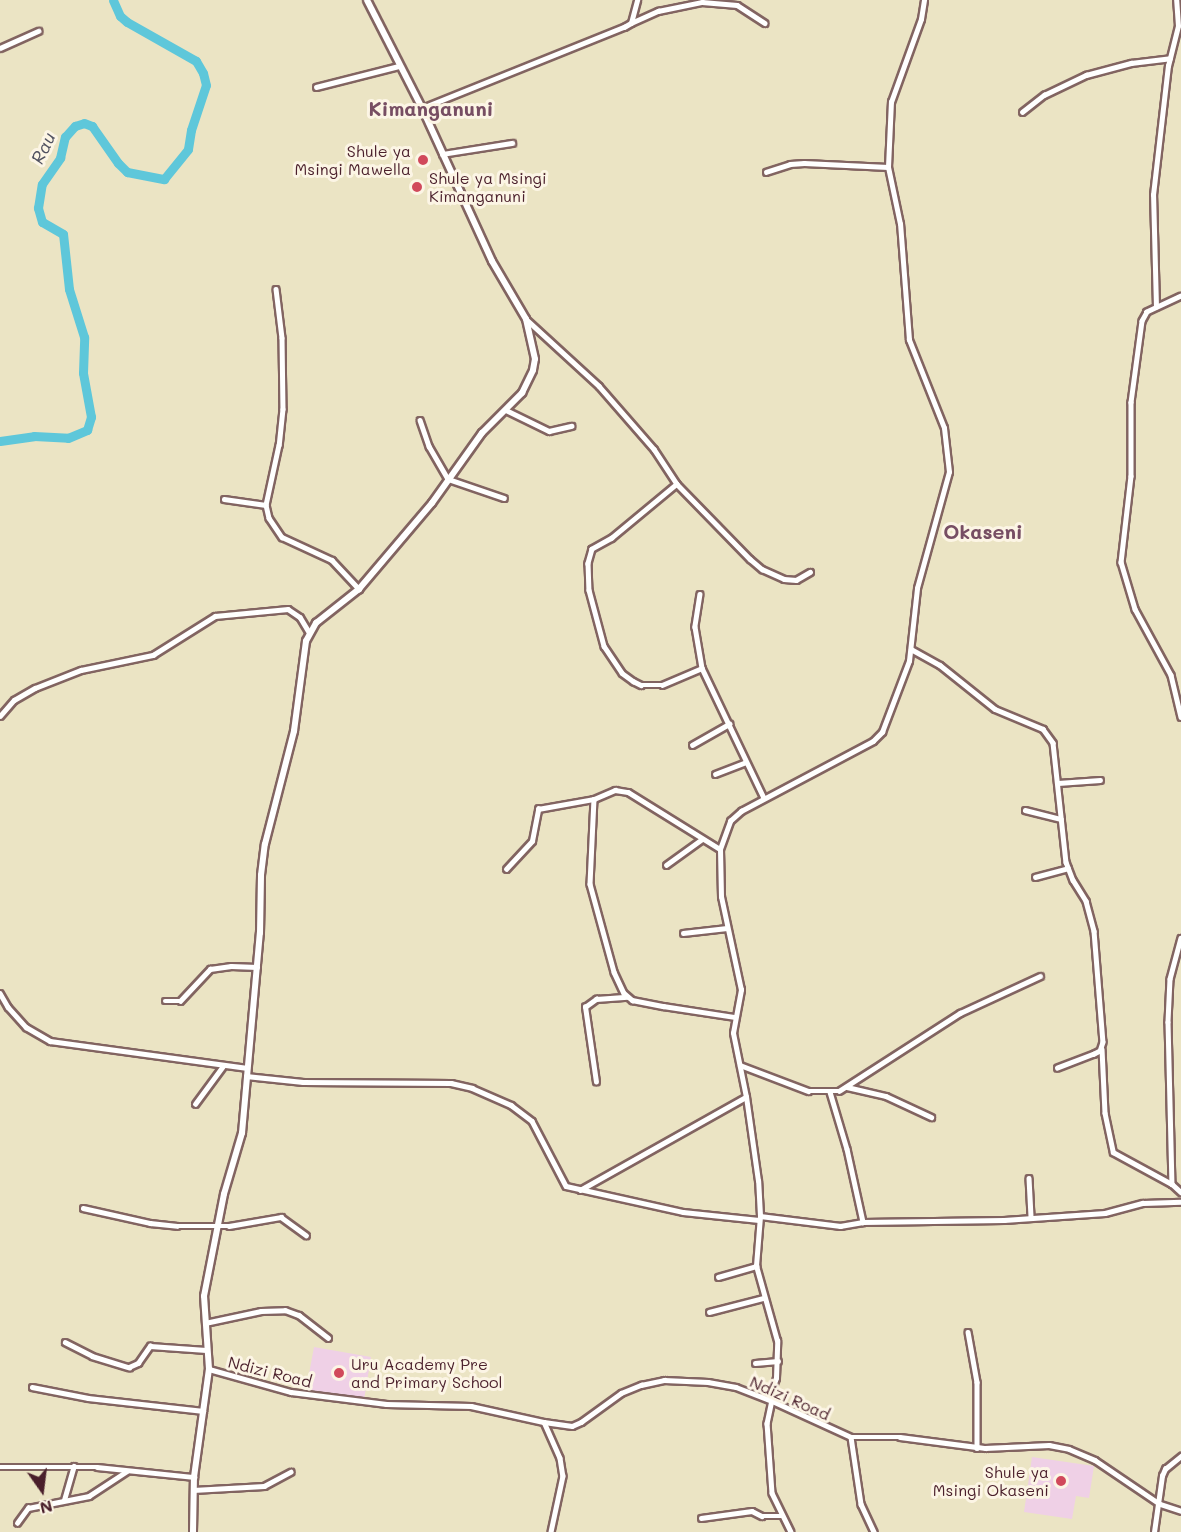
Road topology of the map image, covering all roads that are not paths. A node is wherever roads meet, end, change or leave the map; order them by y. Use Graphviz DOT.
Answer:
graph roads {
  1 [pos="367,0"];
  2 [pos="637,0"];
  3 [pos="924,0"];
  4 [pos="1176,0"];
  5 [pos="631,23"];
  6 [pos="765,23"];
  7 [pos="38,31"];
  8 [pos="0,48"];
  9 [pos="1170,58"];
  10 [pos="399,66"];
  11 [pos="316,87"];
  12 [pos="422,108"];
  13 [pos="1022,112"];
  14 [pos="512,143"];
  15 [pos="442,154"];
  16 [pos="888,167"];
  17 [pos="766,172"];
  18 [pos="276,289"];
  19 [pos="1181,296"];
  20 [pos="1156,307"];
  21 [pos="526,319"];
  22 [pos="506,410"];
  23 [pos="420,420"];
  24 [pos="571,426"];
  25 [pos="448,479"];
  26 [pos="678,484"];
  27 [pos="504,498"];
  28 [pos="224,499"];
  29 [pos="266,505"];
  30 [pos="810,572"];
  31 [pos="359,589"];
  32 [pos="700,594"];
  33 [pos="309,632"];
  34 [pos="911,649"];
  35 [pos="702,668"];
  36 [pos="0,716"];
  37 [pos="1181,717"];
  38 [pos="729,724"];
  39 [pos="692,745"];
  40 [pos="746,762"];
  41 [pos="716,774"];
  42 [pos="1100,780"];
  43 [pos="1058,783"];
  44 [pos="764,798"];
  45 [pos="594,799"];
  46 [pos="1025,810"];
  47 [pos="1062,819"];
  48 [pos="702,839"];
  49 [pos="720,849"];
  50 [pos="666,865"];
  51 [pos="1068,868"];
  52 [pos="506,869"];
  53 [pos="1035,877"];
  54 [pos="727,928"];
  55 [pos="683,933"];
  56 [pos="1181,938"];
  57 [pos="257,967"];
  58 [pos="1040,976"];
  59 [pos="0,993"];
  60 [pos="627,997"];
  61 [pos="165,1001"];
  62 [pos="735,1017"];
  63 [pos="1102,1045"];
  64 [pos="740,1065"];
  65 [pos="223,1066"];
  66 [pos="1058,1068"];
  67 [pos="247,1072"];
  68 [pos="596,1082"];
  69 [pos="847,1087"];
  70 [pos="830,1092"];
  71 [pos="746,1097"];
  72 [pos="195,1104"];
  73 [pos="931,1117"];
  74 [pos="1029,1178"];
  75 [pos="1172,1184"];
  76 [pos="580,1190"];
  77 [pos="1181,1192"];
  78 [pos="1181,1202"];
  79 [pos="83,1208"];
  80 [pos="1031,1217"];
  81 [pos="759,1218"];
  82 [pos="863,1222"];
  83 [pos="218,1226"];
  84 [pos="306,1234"];
  85 [pos="756,1266"];
  86 [pos="718,1277"];
  87 [pos="763,1298"];
  88 [pos="709,1312"];
  89 [pos="205,1323"];
  90 [pos="969,1332"];
  91 [pos="328,1338"];
  92 [pos="65,1342"];
  93 [pos="206,1350"];
  94 [pos="778,1361"];
  95 [pos="755,1363"];
  96 [pos="208,1369"];
  97 [pos="32,1387"];
  98 [pos="770,1400"];
  99 [pos="203,1411"];
  100 [pos="544,1422"];
  101 [pos="851,1437"];
  102 [pos="977,1448"];
  103 [pos="1181,1456"];
  104 [pos="74,1466"];
  105 [pos="0,1467"];
  106 [pos="127,1471"];
  107 [pos="290,1472"];
  108 [pos="194,1477"];
  109 [pos="193,1490"];
  110 [pos="64,1500"];
  111 [pos="1160,1504"];
  112 [pos="1181,1511"];
  113 [pos="783,1516"];
  114 [pos="701,1518"];
  115 [pos="17,1522"];
  116 [pos="193,1532"];
  117 [pos="551,1532"];
  118 [pos="790,1532"];
  119 [pos="874,1532"];
  120 [pos="1154,1532"];
  1 -- 10 [label="street"];
  2 -- 5 [label="street"];
  3 -- 16 [label="street"];
  4 -- 9 [label="street"];
  5 -- 6 [label="street"];
  5 -- 12 [label="street"];
  7 -- 8 [label="street"];
  9 -- 13 [label="street"];
  9 -- 20 [label="street"];
  10 -- 11 [label="street"];
  10 -- 12 [label="street"];
  12 -- 15 [label="street"];
  14 -- 15 [label="street"];
  15 -- 21 [label="street"];
  16 -- 17 [label="street"];
  16 -- 34 [label="street"];
  18 -- 29 [label="street"];
  19 -- 20 [label="street"];
  20 -- 37 [label="street"];
  21 -- 22 [label="street"];
  21 -- 26 [label="street"];
  22 -- 24 [label="street"];
  22 -- 25 [label="street"];
  23 -- 25 [label="street"];
  25 -- 27 [label="street"];
  25 -- 31 [label="street"];
  26 -- 30 [label="street"];
  26 -- 35 [label="street"];
  28 -- 29 [label="street"];
  29 -- 31 [label="street"];
  31 -- 33 [label="street"];
  32 -- 35 [label="street"];
  33 -- 36 [label="street"];
  33 -- 57 [label="street"];
  34 -- 43 [label="street"];
  34 -- 44 [label="street"];
  35 -- 38 [label="street"];
  38 -- 39 [label="street"];
  38 -- 40 [label="street"];
  40 -- 41 [label="street"];
  40 -- 44 [label="street"];
  42 -- 43 [label="street"];
  43 -- 47 [label="street"];
  44 -- 49 [label="street"];
  45 -- 48 [label="street"];
  45 -- 52 [label="street"];
  45 -- 60 [label="street"];
  46 -- 47 [label="street"];
  47 -- 51 [label="street"];
  48 -- 49 [label="street"];
  48 -- 50 [label="street"];
  49 -- 54 [label="street"];
  51 -- 53 [label="street"];
  51 -- 63 [label="street"];
  54 -- 55 [label="street"];
  54 -- 62 [label="street"];
  56 -- 75 [label="street"];
  57 -- 61 [label="street"];
  57 -- 67 [label="street"];
  58 -- 69 [label="street"];
  59 -- 65 [label="street"];
  60 -- 62 [label="street"];
  60 -- 68 [label="street"];
  62 -- 64 [label="street"];
  63 -- 66 [label="street"];
  63 -- 75 [label="street"];
  64 -- 70 [label="street"];
  64 -- 71 [label="street"];
  65 -- 67 [label="street"];
  65 -- 72 [label="street"];
  67 -- 76 [label="street"];
  67 -- 83 [label="street"];
  69 -- 70 [label="street"];
  69 -- 73 [label="street"];
  70 -- 82 [label="street"];
  71 -- 76 [label="street"];
  71 -- 81 [label="street"];
  74 -- 80 [label="street"];
  75 -- 77 [label="street"];
  76 -- 81 [label="street"];
  78 -- 80 [label="street"];
  79 -- 83 [label="street"];
  80 -- 82 [label="street"];
  81 -- 82 [label="street"];
  81 -- 85 [label="street"];
  83 -- 84 [label="street"];
  83 -- 89 [label="street"];
  85 -- 86 [label="street"];
  85 -- 87 [label="street"];
  87 -- 88 [label="street"];
  87 -- 94 [label="street"];
  89 -- 91 [label="street"];
  89 -- 93 [label="street"];
  90 -- 102 [label="street"];
  92 -- 93 [label="street"];
  93 -- 96 [label="street"];
  94 -- 95 [label="street"];
  94 -- 98 [label="street"];
  96 -- 99 [label="street"];
  96 -- 100 [label="street, Ndizi Road"];
  97 -- 99 [label="street"];
  98 -- 100 [label="street, Ndizi Road"];
  98 -- 101 [label="street, Ndizi Road"];
  98 -- 113 [label="street"];
  99 -- 108 [label="street"];
  100 -- 117 [label="street"];
  101 -- 102 [label="street, Ndizi Road"];
  101 -- 119 [label="street"];
  102 -- 111 [label="street, Ndizi Road"];
  103 -- 111 [label="street"];
  104 -- 105 [label="street"];
  104 -- 106 [label="street"];
  104 -- 110 [label="street"];
  106 -- 108 [label="street"];
  106 -- 110 [label="street"];
  107 -- 109 [label="street"];
  108 -- 109 [label="street"];
  109 -- 116 [label="street"];
  110 -- 115 [label="street"];
  111 -- 112 [label="street, Ndizi Road"];
  111 -- 120 [label="street"];
  113 -- 114 [label="street"];
  113 -- 118 [label="street"];
}
